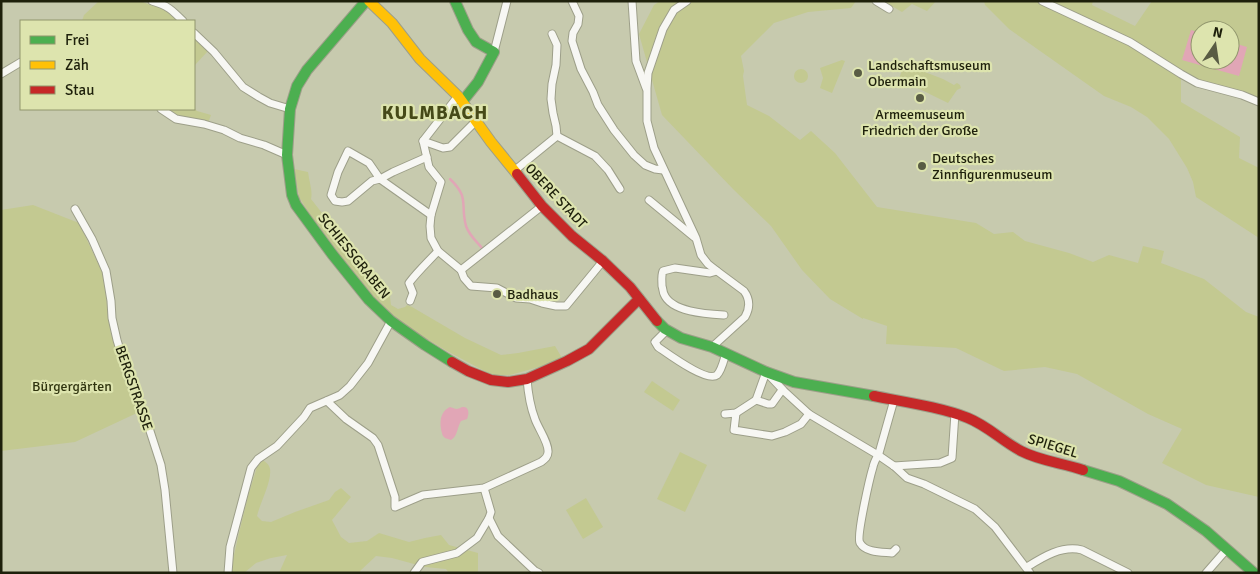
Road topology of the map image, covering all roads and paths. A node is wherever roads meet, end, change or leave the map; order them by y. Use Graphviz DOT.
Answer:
graph roads {
  1 [pos="152,1"];
  2 [pos="366,1"];
  3 [pos="370,1"];
  4 [pos="455,1"];
  5 [pos="507,1"];
  6 [pos="572,1"];
  7 [pos="632,1"];
  8 [pos="687,1"];
  9 [pos="876,1"];
  10 [pos="1042,1"];
  11 [pos="889,9"];
  12 [pos="182,20"];
  13 [pos="195,34"];
  14 [pos="552,34"];
  15 [pos="494,52"];
  16 [pos="20,63"];
  17 [pos="1,74"];
  18 [pos="646,88"];
  19 [pos="460,99"];
  20 [pos="1259,102"];
  21 [pos="290,109"];
  22 [pos="162,110"];
  23 [pos="475,122"];
  24 [pos="557,136"];
  25 [pos="423,141"];
  26 [pos="287,155"];
  27 [pos="427,157"];
  28 [pos="663,170"];
  29 [pos="514,171"];
  30 [pos="380,179"];
  31 [pos="620,189"];
  32 [pos="649,200"];
  33 [pos="542,206"];
  34 [pos="76,209"];
  35 [pos="431,215"];
  36 [pos="696,238"];
  37 [pos="438,251"];
  38 [pos="603,262"];
  39 [pos="461,270"];
  40 [pos="717,271"];
  41 [pos="639,299"];
  42 [pos="410,300"];
  43 [pos="724,315"];
  44 [pos="391,321"];
  45 [pos="667,330"];
  46 [pos="712,347"];
  47 [pos="726,353"];
  48 [pos="766,372"];
  49 [pos="526,378"];
  50 [pos="794,382"];
  51 [pos="783,390"];
  52 [pos="756,400"];
  53 [pos="894,400"];
  54 [pos="327,401"];
  55 [pos="955,413"];
  56 [pos="726,414"];
  57 [pos="736,414"];
  58 [pos="809,414"];
  59 [pos="878,455"];
  60 [pos="894,466"];
  61 [pos="484,488"];
  62 [pos="489,518"];
  63 [pos="896,549"];
  64 [pos="1227,549"];
  65 [pos="1028,570"];
  66 [pos="173,573"];
  67 [pos="228,573"];
  68 [pos="414,573"];
  69 [pos="539,573"];
  70 [pos="1128,573"];
  71 [pos="1206,573"];
  72 [pos="1254,573"];
  1 -- 12 [label="street"];
  2 -- 21 [label="street, SCHIESSGRABEN"];
  3 -- 19 [label="street, OBERE STADT"];
  4 -- 15 [label="street"];
  5 -- 15 [label="street"];
  6 -- 28 [label="street"];
  7 -- 18 [label="street"];
  8 -- 18 [label="street"];
  9 -- 11 [label="street"];
  10 -- 20 [label="street"];
  13 -- 21 [label="street"];
  14 -- 24 [label="street"];
  15 -- 19 [label="street"];
  16 -- 17 [label="street"];
  18 -- 28 [label="street"];
  19 -- 23 [label="street, OBERE STADT"];
  19 -- 25 [label="street"];
  21 -- 26 [label="street, SCHIESSGRABEN"];
  22 -- 26 [label="street"];
  23 -- 25 [label="street"];
  23 -- 29 [label="street, OBERE STADT"];
  24 -- 29 [label="street"];
  24 -- 31 [label="street"];
  25 -- 27 [label="street"];
  26 -- 44 [label="street, SCHIESSGRABEN"];
  27 -- 30 [label="street"];
  27 -- 35 [label="street"];
  28 -- 36 [label="street"];
  29 -- 33 [label="street, OBERE STADT"];
  30 -- 30 [label="street"];
  30 -- 35 [label="street"];
  32 -- 36 [label="street"];
  33 -- 38 [label="street, OBERE STADT"];
  33 -- 39 [label="street"];
  34 -- 66 [label="street, BERGSTRASSE"];
  35 -- 37 [label="street"];
  36 -- 40 [label="street"];
  37 -- 39 [label="street"];
  37 -- 42 [label="street"];
  38 -- 39 [label="street"];
  38 -- 41 [label="street, OBERE STADT"];
  40 -- 43 [label="street"];
  40 -- 46 [label="street"];
  41 -- 45 [label="street, OBERE STADT"];
  41 -- 49 [label="street, SCHIESSGRABEN"];
  44 -- 49 [label="street, SCHIESSGRABEN"];
  44 -- 54 [label="street"];
  45 -- 46 [label="street, SPIEGEL"];
  45 -- 47 [label="street"];
  46 -- 47 [label="street, SPIEGEL"];
  47 -- 48 [label="street, SPIEGEL"];
  48 -- 50 [label="street, SPIEGEL"];
  48 -- 51 [label="street"];
  48 -- 52 [label="street"];
  49 -- 61 [label="street"];
  50 -- 51 [label="street"];
  50 -- 53 [label="street, SPIEGEL"];
  51 -- 52 [label="street"];
  51 -- 58 [label="street"];
  52 -- 57 [label="street"];
  53 -- 55 [label="street, SPIEGEL"];
  53 -- 59 [label="street"];
  54 -- 61 [label="street"];
  54 -- 67 [label="street"];
  55 -- 60 [label="street"];
  55 -- 64 [label="street, SPIEGEL"];
  56 -- 57 [label="street"];
  57 -- 58 [label="street"];
  58 -- 59 [label="street"];
  59 -- 60 [label="street"];
  59 -- 63 [label="street"];
  60 -- 65 [label="street"];
  61 -- 62 [label="street"];
  62 -- 68 [label="street"];
  62 -- 69 [label="street"];
  64 -- 71 [label="street"];
  64 -- 72 [label="street, SPIEGEL"];
  65 -- 70 [label="street"];
}
